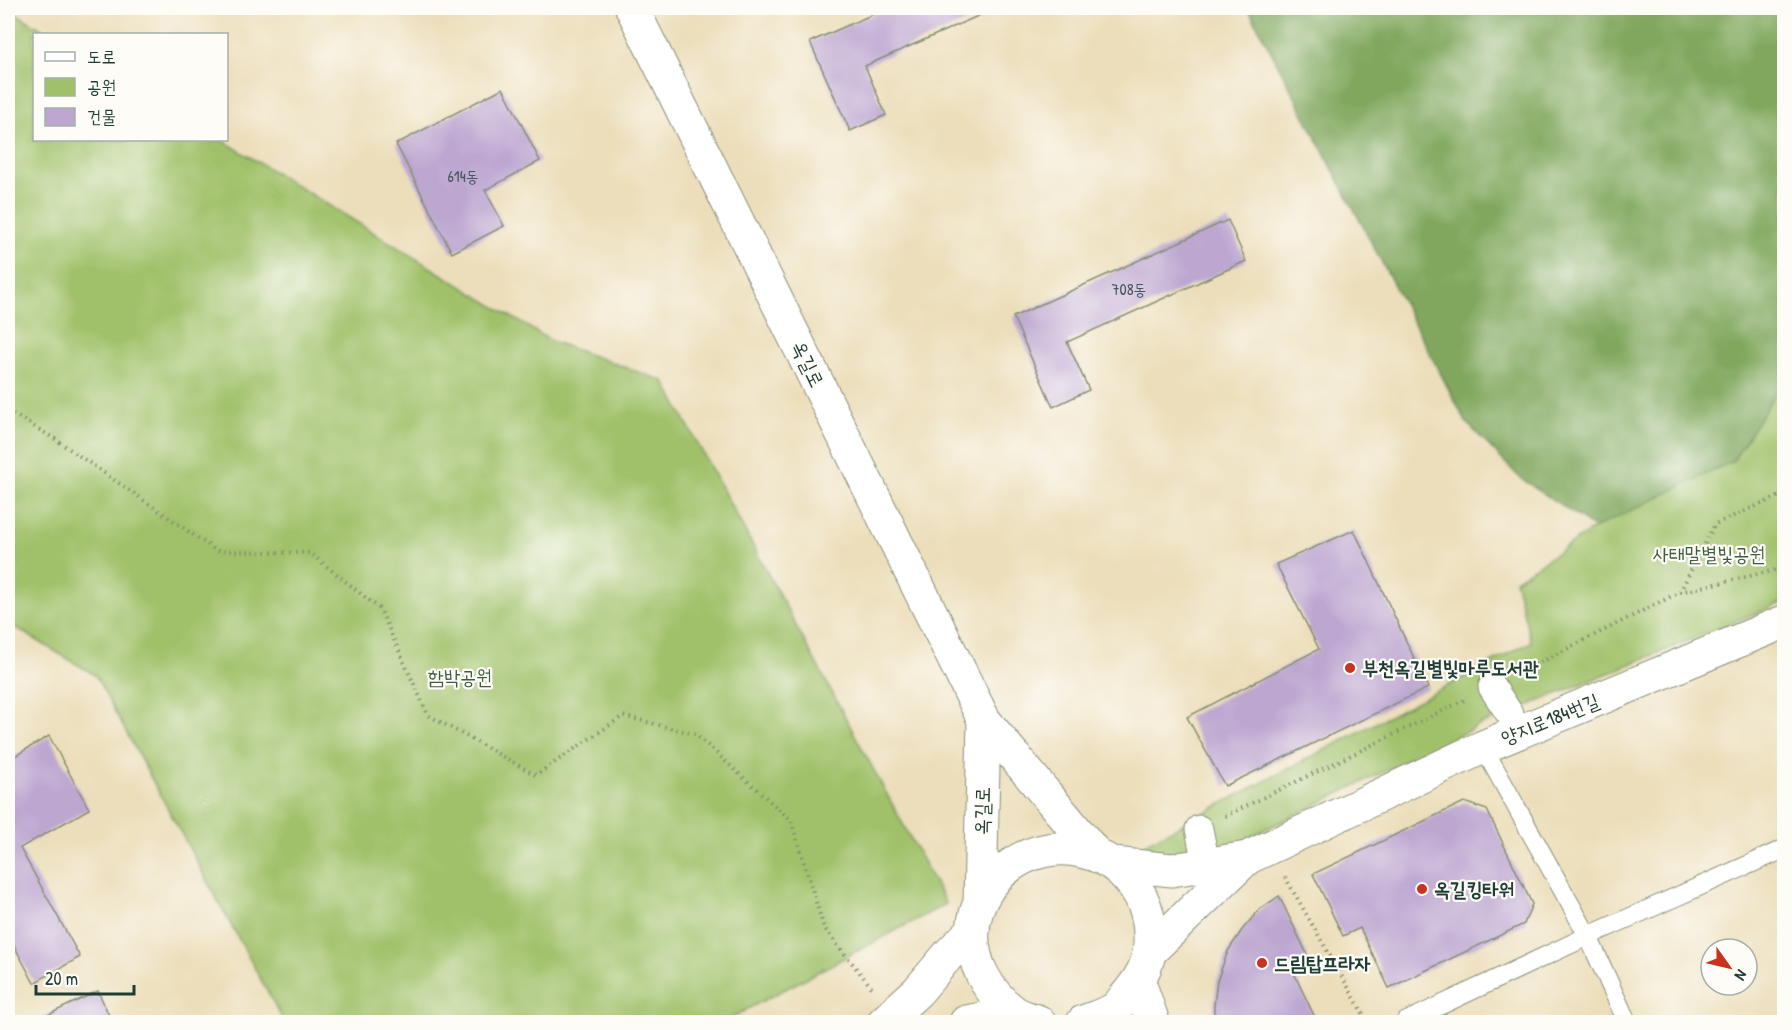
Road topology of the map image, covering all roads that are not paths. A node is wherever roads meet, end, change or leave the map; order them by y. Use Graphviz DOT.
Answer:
graph roads {
  1 [pos="632,8"];
  2 [pos="1785,622"];
  3 [pos="1492,687"];
  4 [pos="1509,713"];
  5 [pos="984,720"];
  6 [pos="1483,747"];
  7 [pos="1785,849"];
  8 [pos="1258,853"];
  9 [pos="1105,859"];
  10 [pos="976,916"];
  11 [pos="1588,936"];
  12 [pos="1150,951"];
  13 [pos="1139,982"];
  14 [pos="888,1018"];
  15 [pos="1027,1018"];
  16 [pos="966,1023"];
  17 [pos="1083,1023"];
  18 [pos="1153,1023"];
  19 [pos="1405,1023"];
  20 [pos="1627,1023"];
  1 -- 5 [label="street, 옥길로"];
  2 -- 6 [label="street, 양지로184번길"];
  3 -- 4 [label="street"];
  5 -- 9 [label="street, 옥길로"];
  5 -- 10 [label="street, 옥길로"];
  6 -- 8 [label="street"];
  6 -- 11 [label="lane, 양지로184번길"];
  7 -- 11 [label="lane"];
  8 -- 9 [label="street"];
  8 -- 12 [label="street"];
  9 -- 10 [label="street"];
  9 -- 12 [label="street, 옥길로"];
  10 -- 14 [label="street"];
  10 -- 15 [label="street, 옥길로"];
  11 -- 19 [label="lane"];
  11 -- 20 [label="lane, 양지로184번길"];
  12 -- 13 [label="street"];
  13 -- 17 [label="street"];
  13 -- 18 [label="street"];
  15 -- 16 [label="street"];
}
